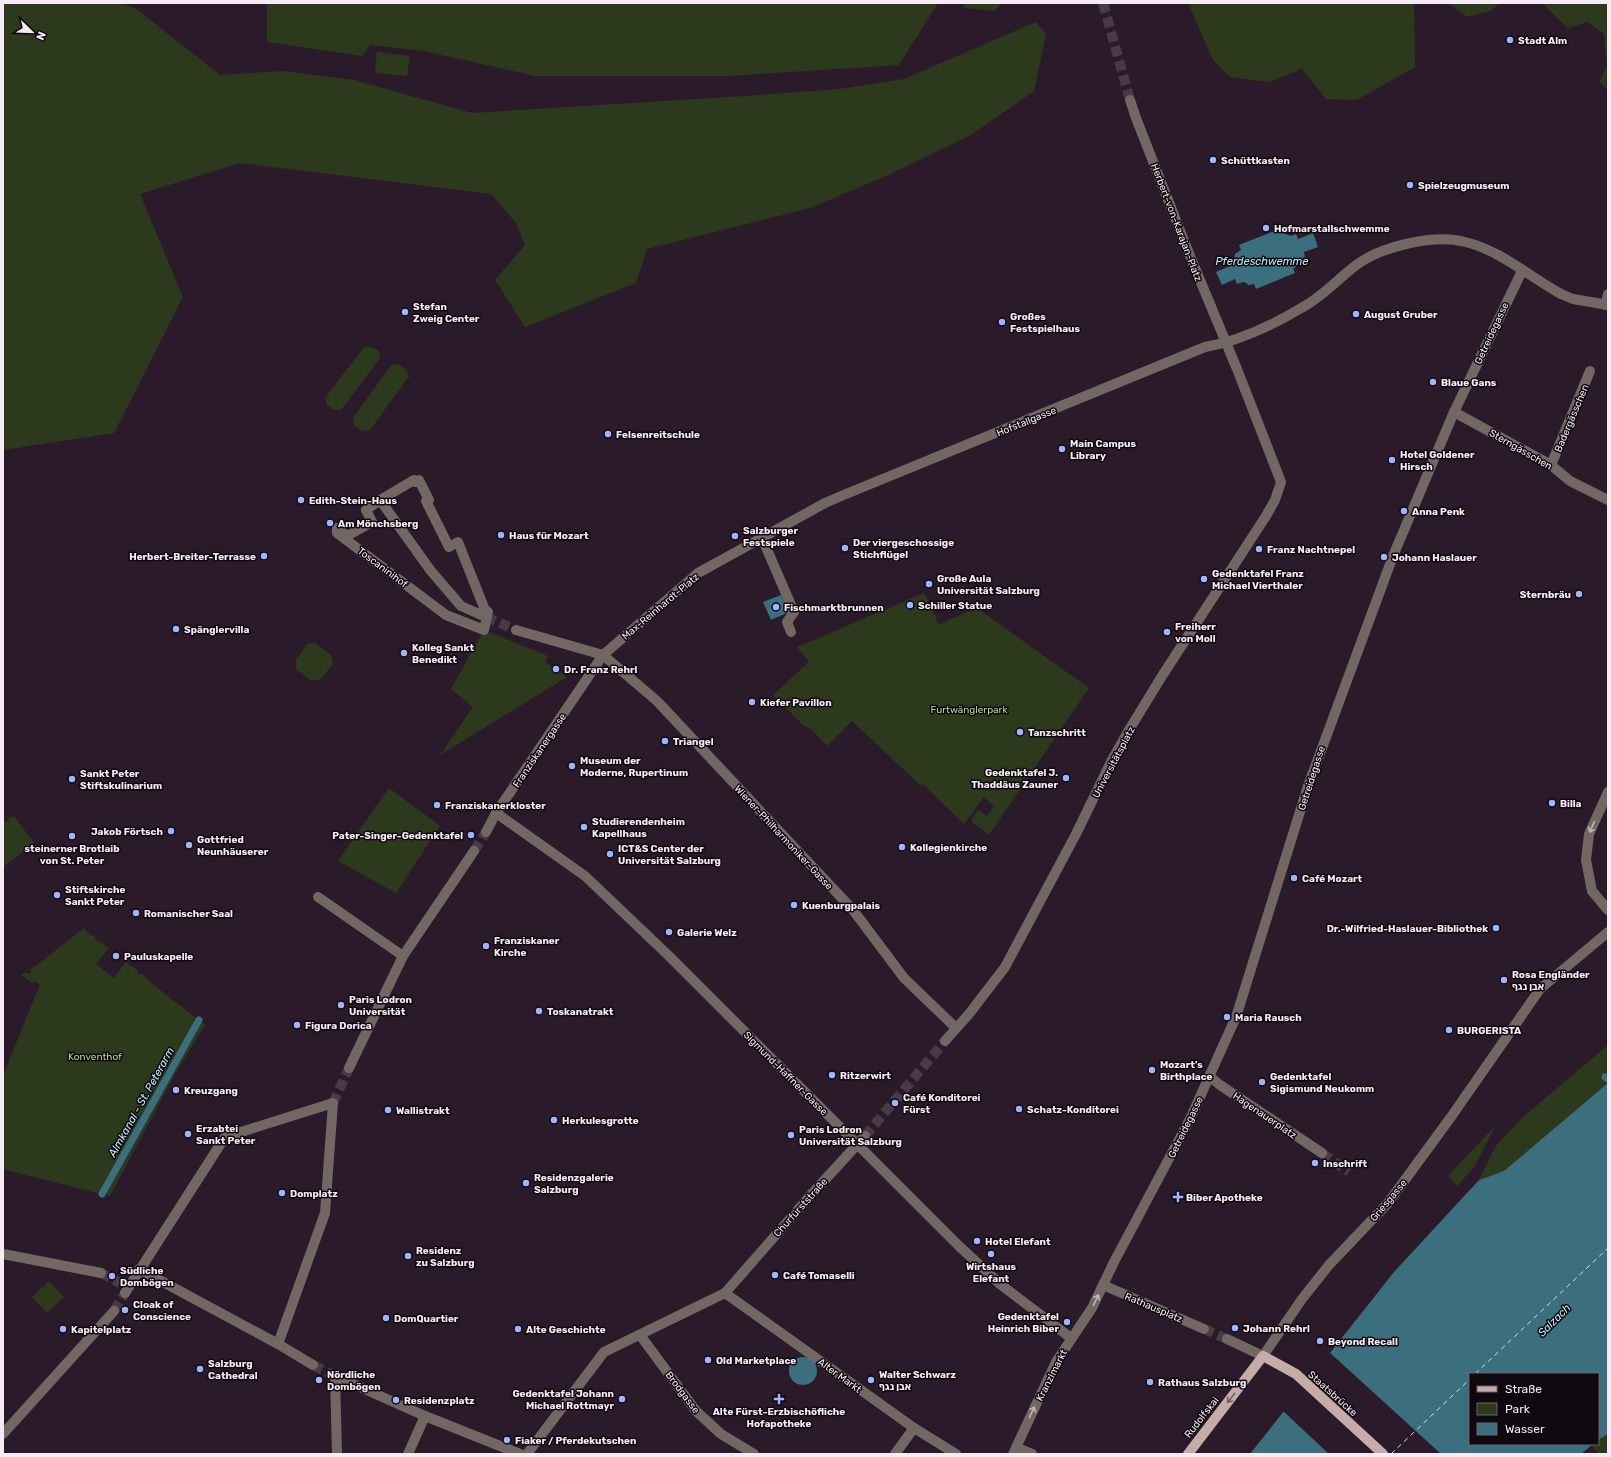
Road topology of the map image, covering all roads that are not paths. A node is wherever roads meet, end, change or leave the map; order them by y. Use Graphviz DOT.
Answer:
graph roads {
  1 [pos="1130,100"];
  2 [pos="1522,271"];
  3 [pos="1608,294"];
  4 [pos="1606,305"];
  5 [pos="1227,343"];
  6 [pos="1590,371"];
  7 [pos="1454,412"];
  8 [pos="1551,465"];
  9 [pos="380,500"];
  10 [pos="1275,500"];
  11 [pos="1608,500"];
  12 [pos="825,503"];
  13 [pos="762,538"];
  14 [pos="486,617"];
  15 [pos="516,630"];
  16 [pos="791,632"];
  17 [pos="603,655"];
  18 [pos="581,688"];
  19 [pos="1608,792"];
  20 [pos="496,813"];
  21 [pos="486,832"];
  22 [pos="474,851"];
  23 [pos="318,897"];
  24 [pos="1608,910"];
  25 [pos="1608,932"];
  26 [pos="403,956"];
  27 [pos="956,1028"];
  28 [pos="945,1041"];
  29 [pos="349,1068"];
  30 [pos="1209,1076"];
  31 [pos="865,1136"];
  32 [pos="858,1144"];
  33 [pos="1322,1153"];
  34 [pos="3,1254"];
  35 [pos="139,1269"];
  36 [pos="100,1273"];
  37 [pos="1103,1285"];
  38 [pos="124,1288"];
  39 [pos="725,1293"];
  40 [pos="114,1311"];
  41 [pos="1204,1329"];
  42 [pos="640,1335"];
  43 [pos="1071,1338"];
  44 [pos="1227,1339"];
  45 [pos="278,1344"];
  46 [pos="1263,1356"];
  47 [pos="313,1365"];
  48 [pos="425,1416"];
  49 [pos="914,1428"];
  50 [pos="3,1434"];
  51 [pos="1015,1451"];
  52 [pos="337,1454"];
  53 [pos="408,1454"];
  54 [pos="520,1454"];
  55 [pos="528,1454"];
  56 [pos="754,1454"];
  57 [pos="896,1454"];
  58 [pos="956,1454"];
  59 [pos="1032,1454"];
  60 [pos="1188,1454"];
  61 [pos="1383,1454"];
  1 -- 5 [label="street, Herbert-von-Karajan-Platz"];
  2 -- 4 [label="street"];
  2 -- 5 [label="street"];
  2 -- 7 [label="street, Getreidegasse"];
  3 -- 4 [label="street"];
  5 -- 10 [label="street, Herbert-von-Karajan-Platz"];
  5 -- 12 [label="street, Hofstallgasse"];
  6 -- 8 [label="street, Badergässchen"];
  7 -- 8 [label="street, Sterngässchen"];
  7 -- 30 [label="street, Getreidegasse"];
  8 -- 11 [label="street, Sterngässchen"];
  9 -- 14 [label="street"];
  9 -- 14 [label="street, Toscaninihof"];
  9 -- 14 [label="street, Toscaninihof"];
  10 -- 27 [label="street, Universitätsplatz"];
  12 -- 13 [label="street, Max-Reinhardt-Platz"];
  13 -- 16 [label="street"];
  13 -- 17 [label="street, Max-Reinhardt-Platz"];
  15 -- 17 [label="street"];
  17 -- 18 [label="street, Max-Reinhardt-Platz"];
  17 -- 27 [label="street, Wiener-Philharmoniker-Gasse"];
  18 -- 20 [label="street, Franziskanergasse"];
  19 -- 24 [label="street, one-way"];
  20 -- 21 [label="street, Franziskanergasse"];
  20 -- 32 [label="street, Sigmund-Haffner-Gasse"];
  22 -- 26 [label="street"];
  23 -- 26 [label="street"];
  25 -- 46 [label="street, Griesgasse"];
  26 -- 29 [label="street"];
  27 -- 28 [label="street, Universitätsplatz"];
  30 -- 33 [label="street, Hagenauerplatz"];
  30 -- 37 [label="street, Getreidegasse"];
  31 -- 32 [label="street, Churfürststraße"];
  32 -- 39 [label="street, Churfürststraße"];
  32 -- 43 [label="street, Sigmund-Haffner-Gasse"];
  34 -- 36 [label="street"];
  35 -- 38 [label="street"];
  35 -- 45 [label="street"];
  35 -- 45 [label="street"];
  37 -- 41 [label="street, Rathausplatz"];
  43 -- 37 [label="street, Kranzlmarkt, one-way"];
  39 -- 42 [label="street"];
  39 -- 49 [label="street, Alter Markt"];
  40 -- 50 [label="street"];
  42 -- 55 [label="street"];
  42 -- 56 [label="street, Brodgasse"];
  51 -- 43 [label="street, Kranzlmarkt, one-way"];
  44 -- 46 [label="street"];
  45 -- 47 [label="street"];
  46 -- 60 [label="main road, Rudolfskai, one-way"];
  46 -- 61 [label="main road, Staatsbrücke"];
  48 -- 52 [label="street"];
  48 -- 53 [label="street"];
  48 -- 54 [label="street"];
  49 -- 57 [label="street"];
  49 -- 58 [label="street, Alter Markt"];
  51 -- 59 [label="street"];
}
